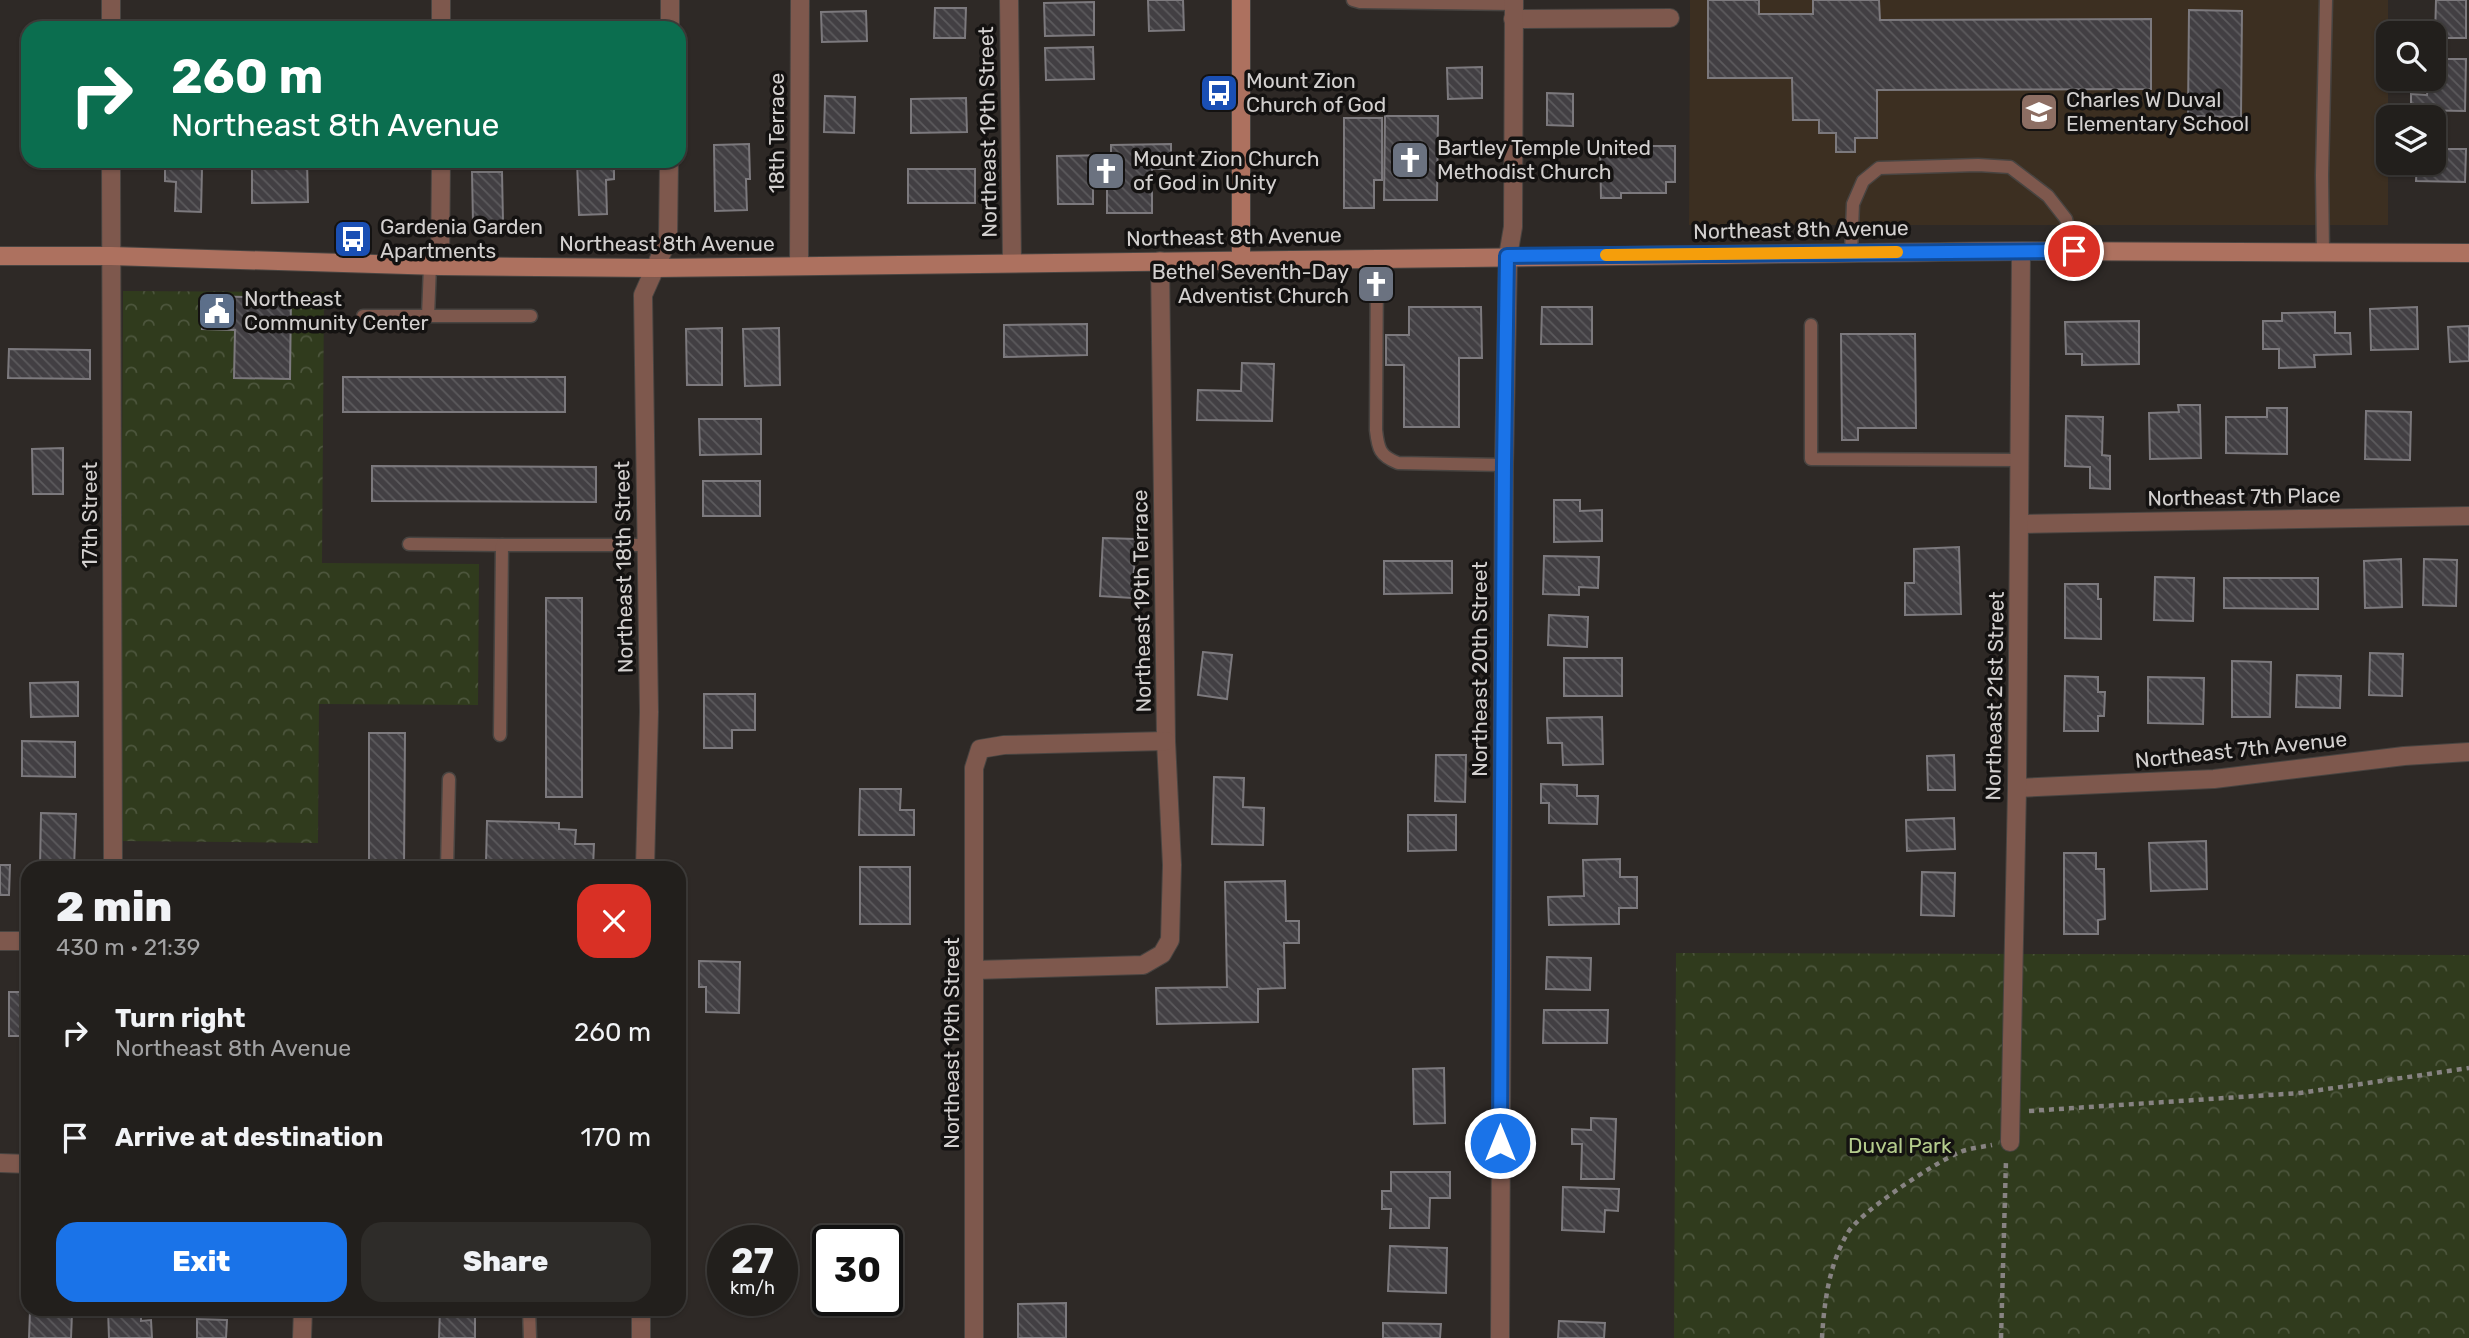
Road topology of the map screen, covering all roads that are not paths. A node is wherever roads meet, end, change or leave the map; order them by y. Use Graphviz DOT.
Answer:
graph roads {
  1 [pos="111,0"];
  2 [pos="441,0"];
  3 [pos="670,0"];
  4 [pos="800,0"];
  5 [pos="1009,0"];
  6 [pos="1241,0"];
  7 [pos="1353,0"];
  8 [pos="2326,0"];
  9 [pos="1513,8"];
  10 [pos="1670,18"];
  11 [pos="111,21"];
  12 [pos="442,21"];
  13 [pos="670,21"];
  14 [pos="111,168"];
  15 [pos="441,168"];
  16 [pos="669,168"];
  17 [pos="2021,251"];
  18 [pos="2074,251"];
  19 [pos="1851,253"];
  20 [pos="2323,253"];
  21 [pos="2469,253"];
  22 [pos="0,256"];
  23 [pos="111,256"];
  24 [pos="1507,256"];
  25 [pos="1377,257"];
  26 [pos="1241,259"];
  27 [pos="1160,261"];
  28 [pos="1012,263"];
  29 [pos="435,266"];
  30 [pos="799,266"];
  31 [pos="655,268"];
  32 [pos="363,316"];
  33 [pos="428,316"];
  34 [pos="531,316"];
  35 [pos="1811,325"];
  36 [pos="2020,460"];
  37 [pos="1504,465"];
  38 [pos="2469,516"];
  39 [pos="2020,524"];
  40 [pos="409,544"];
  41 [pos="502,545"];
  42 [pos="647,545"];
  43 [pos="500,735"];
  44 [pos="1166,741"];
  45 [pos="2469,752"];
  46 [pos="449,779"];
  47 [pos="2017,788"];
  48 [pos="113,861"];
  49 [pos="446,861"];
  50 [pos="645,861"];
  51 [pos="0,941"];
  52 [pos="21,941"];
  53 [pos="975,970"];
  54 [pos="2010,1142"];
  55 [pos="0,1163"];
  56 [pos="21,1164"];
  57 [pos="303,1316"];
  58 [pos="529,1316"];
  59 [pos="641,1316"];
  60 [pos="302,1338"];
  61 [pos="530,1338"];
  62 [pos="641,1338"];
  63 [pos="974,1338"];
  64 [pos="1500,1338"];
  1 -- 11 [label="street"];
  2 -- 12 [label="street"];
  3 -- 13 [label="street"];
  4 -- 30 [label="street, 18th Terrace"];
  5 -- 28 [label="street, Northeast 19th Street"];
  6 -- 26 [label="street"];
  7 -- 9 [label="lane"];
  8 -- 20 [label="lane"];
  9 -- 10 [label="street"];
  9 -- 24 [label="street, Northeast 20th Street"];
  14 -- 23 [label="street, 17th Street"];
  15 -- 29 [label="street"];
  16 -- 31 [label="street, Northeast 18th Street"];
  17 -- 18 [label="street, Northeast 8th Avenue"];
  17 -- 19 [label="street, Northeast 8th Avenue"];
  17 -- 36 [label="street, Northeast 21st Street"];
  18 -- 19 [label="lane"];
  18 -- 20 [label="street, Northeast 8th Avenue"];
  19 -- 24 [label="street, Northeast 8th Avenue"];
  20 -- 21 [label="street, Northeast 8th Avenue"];
  22 -- 23 [label="street, Northeast 8th Avenue"];
  23 -- 29 [label="street, Northeast 8th Avenue"];
  23 -- 48 [label="street, 17th Street"];
  24 -- 25 [label="street, Northeast 8th Avenue"];
  24 -- 37 [label="street, Northeast 20th Street"];
  25 -- 26 [label="street, Northeast 8th Avenue"];
  25 -- 37 [label="lane"];
  26 -- 27 [label="street, Northeast 8th Avenue"];
  27 -- 28 [label="street, Northeast 8th Avenue"];
  27 -- 44 [label="street, Northeast 19th Terrace"];
  28 -- 30 [label="street, Northeast 8th Avenue"];
  29 -- 31 [label="street, Northeast 8th Avenue"];
  29 -- 33 [label="lane"];
  30 -- 31 [label="street, Northeast 8th Avenue"];
  31 -- 42 [label="street, Northeast 18th Street"];
  32 -- 33 [label="lane"];
  33 -- 34 [label="lane"];
  35 -- 36 [label="lane"];
  36 -- 39 [label="street, Northeast 21st Street"];
  37 -- 64 [label="street, Northeast 20th Street"];
  38 -- 39 [label="street, Northeast 7th Place"];
  39 -- 47 [label="street, Northeast 21st Street"];
  40 -- 41 [label="lane"];
  41 -- 42 [label="lane"];
  41 -- 43 [label="lane"];
  42 -- 50 [label="street, Northeast 18th Street"];
  44 -- 53 [label="street, Northeast 19th Terrace"];
  44 -- 53 [label="street, Northeast 19th Street"];
  45 -- 47 [label="street, Northeast 7th Avenue"];
  46 -- 49 [label="lane"];
  47 -- 54 [label="street, Northeast 21st Street"];
  51 -- 52 [label="street"];
  53 -- 63 [label="street, Northeast 19th Street"];
  55 -- 56 [label="street"];
  57 -- 60 [label="street"];
  58 -- 61 [label="lane"];
  59 -- 62 [label="street"];
}
